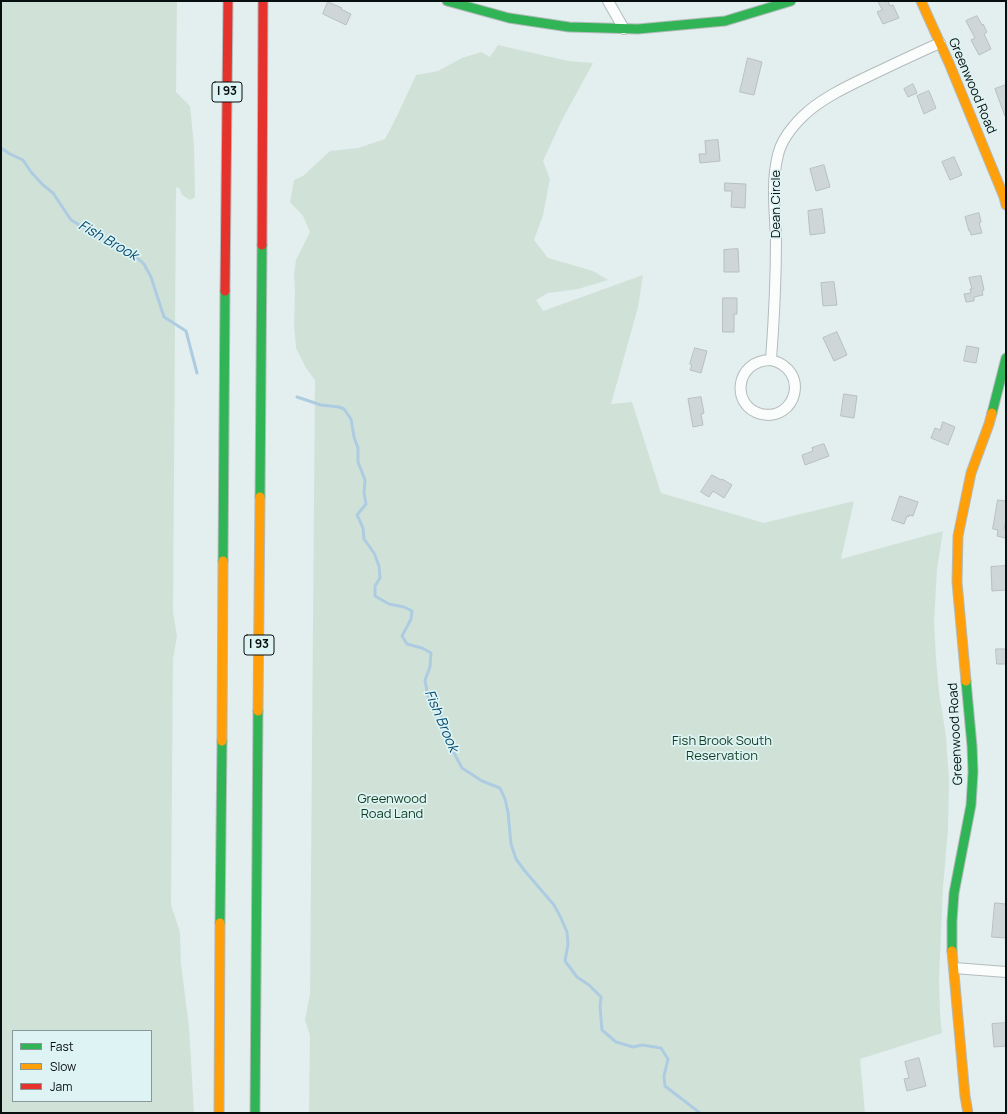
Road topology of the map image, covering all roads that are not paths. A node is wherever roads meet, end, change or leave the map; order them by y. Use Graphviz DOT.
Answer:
graph roads {
  1 [pos="228,1"];
  2 [pos="262,1"];
  3 [pos="447,1"];
  4 [pos="608,1"];
  5 [pos="791,1"];
  6 [pos="921,1"];
  7 [pos="624,29"];
  8 [pos="940,42"];
  9 [pos="1006,205"];
  10 [pos="1006,358"];
  11 [pos="771,360"];
  12 [pos="954,968"];
  13 [pos="1006,972"];
  14 [pos="219,1113"];
  15 [pos="255,1113"];
  16 [pos="968,1113"];
  1 -- 14 [label="main road, I 93"];
  2 -- 15 [label="main road, I 93"];
  3 -- 7 [label="main road"];
  4 -- 7 [label="street"];
  5 -- 7 [label="main road"];
  6 -- 8 [label="main road, Greenwood Road"];
  8 -- 9 [label="main road, Greenwood Road"];
  8 -- 11 [label="street, Dean Circle"];
  10 -- 12 [label="main road, Greenwood Road"];
  11 -- 11 [label="street"];
  12 -- 13 [label="street"];
  12 -- 16 [label="main road, Greenwood Road"];
}
